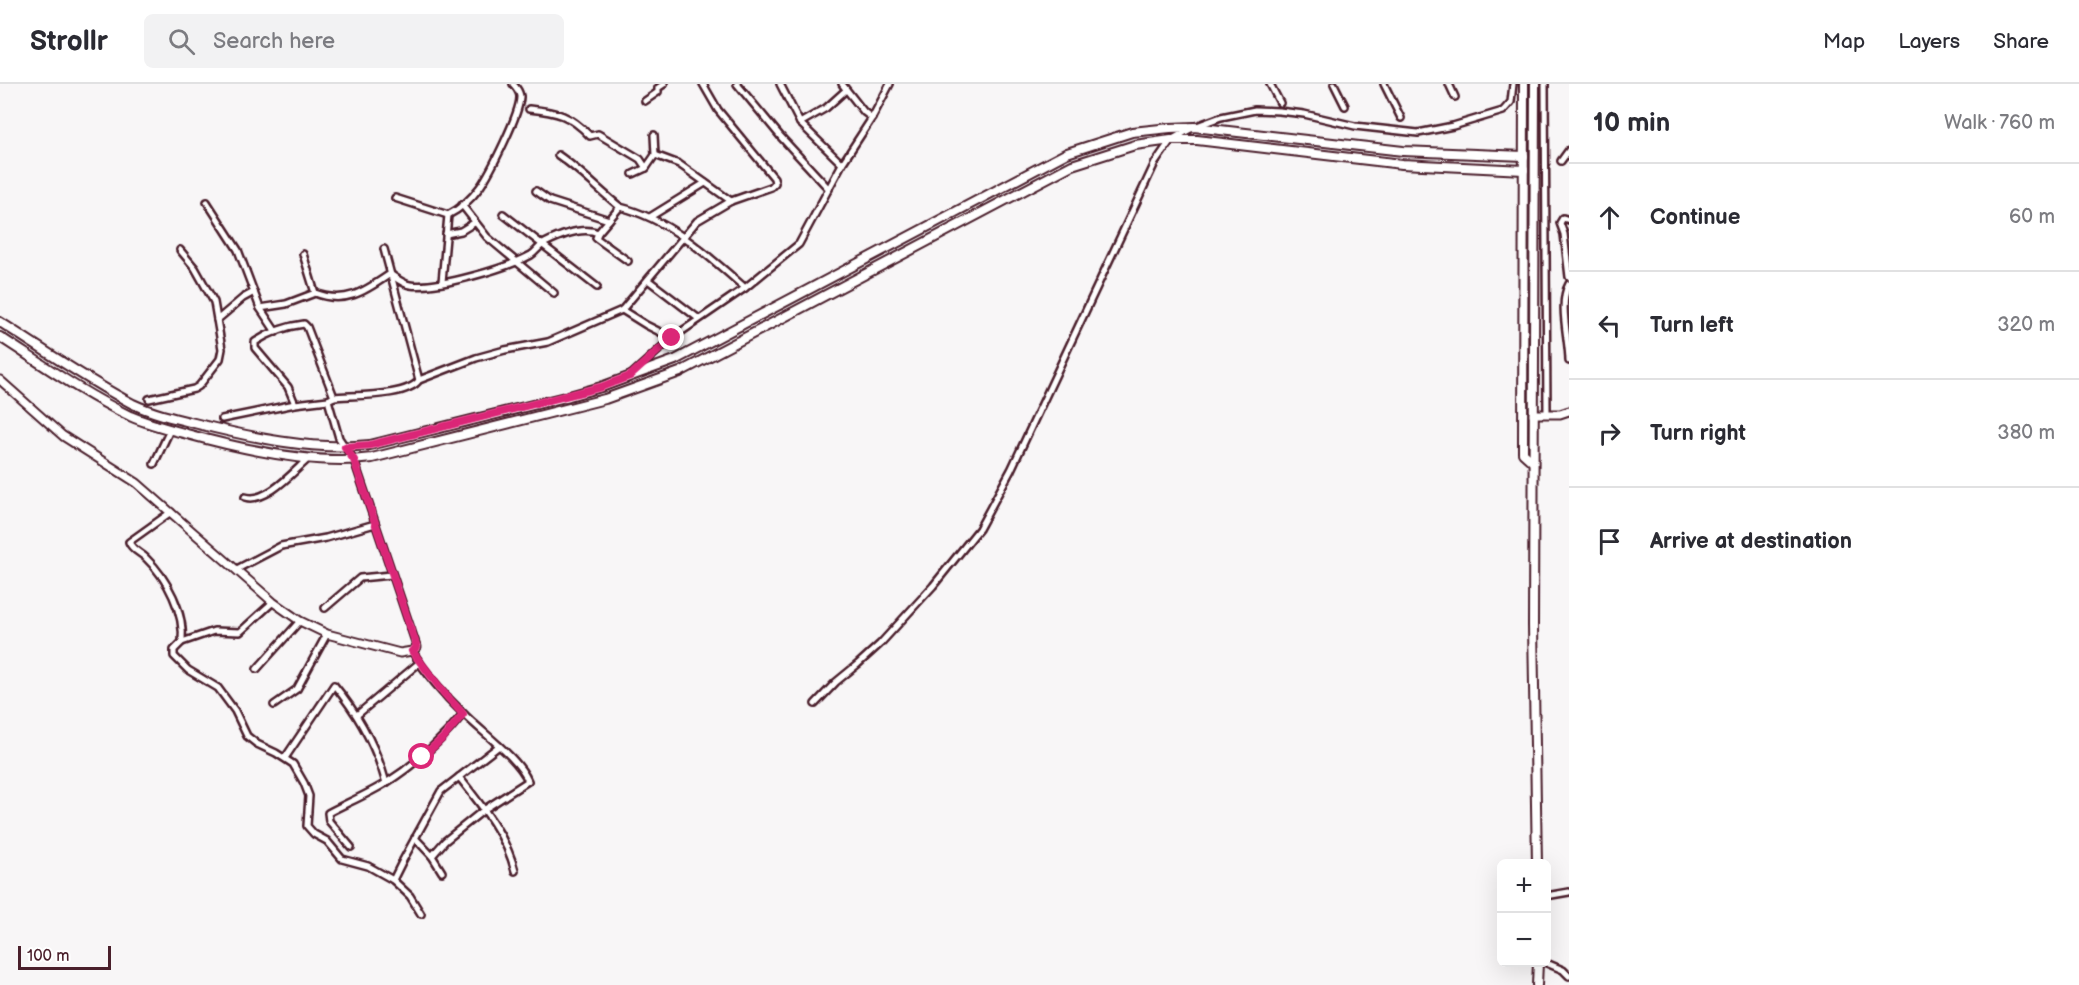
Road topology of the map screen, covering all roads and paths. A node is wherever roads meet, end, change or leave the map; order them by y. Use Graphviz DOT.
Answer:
graph roads {
  1 [pos="513,84"];
  2 [pos="664,84"];
  3 [pos="703,84"];
  4 [pos="737,84"];
  5 [pos="780,84"];
  6 [pos="842,84"];
  7 [pos="890,84"];
  8 [pos="1270,84"];
  9 [pos="1334,84"];
  10 [pos="1383,84"];
  11 [pos="1449,84"];
  12 [pos="1513,84"];
  13 [pos="1524,84"];
  14 [pos="1535,84"];
  15 [pos="1545,84"];
  16 [pos="846,90"];
  17 [pos="1455,97"];
  18 [pos="645,101"];
  19 [pos="1280,103"];
  20 [pos="1345,106"];
  21 [pos="529,109"];
  22 [pos="872,118"];
  23 [pos="1401,118"];
  24 [pos="800,123"];
  25 [pos="1194,127"];
  26 [pos="654,135"];
  27 [pos="1171,140"];
  28 [pos="1569,150"];
  29 [pos="558,155"];
  30 [pos="655,155"];
  31 [pos="1524,156"];
  32 [pos="1561,160"];
  33 [pos="842,164"];
  34 [pos="646,168"];
  35 [pos="1524,170"];
  36 [pos="633,174"];
  37 [pos="705,183"];
  38 [pos="829,189"];
  39 [pos="536,191"];
  40 [pos="395,198"];
  41 [pos="730,201"];
  42 [pos="207,202"];
  43 [pos="462,206"];
  44 [pos="620,207"];
  45 [pos="503,213"];
  46 [pos="448,215"];
  47 [pos="650,217"];
  48 [pos="609,220"];
  49 [pos="1569,220"];
  50 [pos="474,223"];
  51 [pos="598,233"];
  52 [pos="446,234"];
  53 [pos="682,238"];
  54 [pos="543,244"];
  55 [pos="384,249"];
  56 [pos="180,250"];
  57 [pos="303,254"];
  58 [pos="628,261"];
  59 [pos="516,262"];
  60 [pos="390,274"];
  61 [pos="1569,277"];
  62 [pos="648,280"];
  63 [pos="442,282"];
  64 [pos="1569,284"];
  65 [pos="597,287"];
  66 [pos="745,288"];
  67 [pos="254,292"];
  68 [pos="315,293"];
  69 [pos="554,293"];
  70 [pos="260,308"];
  71 [pos="622,310"];
  72 [pos="699,319"];
  73 [pos="217,320"];
  74 [pos="0,322"];
  75 [pos="276,332"];
  76 [pos="0,338"];
  77 [pos="672,338"];
  78 [pos="1569,361"];
  79 [pos="630,376"];
  80 [pos="0,380"];
  81 [pos="419,380"];
  82 [pos="331,398"];
  83 [pos="149,399"];
  84 [pos="295,404"];
  85 [pos="1569,411"];
  86 [pos="1533,414"];
  87 [pos="1547,414"];
  88 [pos="1560,414"];
  89 [pos="1569,418"];
  90 [pos="222,420"];
  91 [pos="171,429"];
  92 [pos="345,447"];
  93 [pos="309,458"];
  94 [pos="354,460"];
  95 [pos="1533,462"];
  96 [pos="154,464"];
  97 [pos="245,497"];
  98 [pos="171,512"];
  99 [pos="375,524"];
  100 [pos="237,569"];
  101 [pos="392,575"];
  102 [pos="273,602"];
  103 [pos="325,608"];
  104 [pos="300,621"];
  105 [pos="327,634"];
  106 [pos="182,642"];
  107 [pos="414,649"];
  108 [pos="420,663"];
  109 [pos="257,669"];
  110 [pos="815,704"];
  111 [pos="274,705"];
  112 [pos="463,714"];
  113 [pos="357,715"];
  114 [pos="499,746"];
  115 [pos="285,758"];
  116 [pos="459,777"];
  117 [pos="386,783"];
  118 [pos="485,809"];
  119 [pos="415,838"];
  120 [pos="351,847"];
  121 [pos="432,856"];
  122 [pos="1537,859"];
  123 [pos="515,871"];
  124 [pos="442,872"];
  125 [pos="393,880"];
  126 [pos="1569,892"];
  127 [pos="1551,895"];
  128 [pos="421,914"];
  129 [pos="1551,966"];
  130 [pos="1538,967"];
  131 [pos="1569,976"];
  132 [pos="1537,985"];
  1 -- 43 [label="street"];
  2 -- 18 [label="street"];
  3 -- 41 [label="street"];
  4 -- 38 [label="street"];
  5 -- 24 [label="street"];
  6 -- 16 [label="street"];
  7 -- 22 [label="street"];
  8 -- 19 [label="street"];
  9 -- 20 [label="street"];
  10 -- 23 [label="street"];
  11 -- 17 [label="street"];
  12 -- 25 [label="street"];
  13 -- 31 [label="main road"];
  14 -- 86 [label="main road"];
  15 -- 87 [label="street"];
  16 -- 22 [label="street"];
  16 -- 24 [label="street"];
  21 -- 34 [label="street"];
  22 -- 33 [label="street"];
  24 -- 33 [label="street"];
  25 -- 27 [label="street"];
  25 -- 31 [label="main road"];
  25 -- 79 [label="main road"];
  26 -- 30 [label="street"];
  27 -- 35 [label="main road"];
  27 -- 94 [label="main road"];
  27 -- 110 [label="street"];
  28 -- 32 [label="street"];
  29 -- 44 [label="street"];
  30 -- 34 [label="street"];
  30 -- 37 [label="street"];
  31 -- 35 [label="main road"];
  33 -- 38 [label="street"];
  34 -- 36 [label="street"];
  35 -- 95 [label="main road"];
  37 -- 41 [label="street"];
  37 -- 47 [label="street"];
  38 -- 66 [label="street"];
  39 -- 48 [label="street"];
  40 -- 46 [label="street"];
  41 -- 53 [label="street"];
  42 -- 67 [label="street"];
  43 -- 46 [label="street"];
  43 -- 50 [label="street"];
  44 -- 47 [label="street"];
  44 -- 48 [label="street"];
  45 -- 54 [label="street"];
  46 -- 52 [label="street"];
  47 -- 53 [label="street"];
  48 -- 51 [label="street"];
  49 -- 61 [label="street"];
  50 -- 52 [label="street"];
  50 -- 59 [label="street"];
  51 -- 54 [label="street"];
  51 -- 58 [label="street"];
  52 -- 63 [label="street"];
  53 -- 62 [label="street"];
  53 -- 66 [label="street"];
  54 -- 59 [label="street"];
  54 -- 65 [label="street"];
  55 -- 60 [label="street"];
  56 -- 73 [label="street"];
  57 -- 68 [label="street"];
  59 -- 63 [label="street"];
  59 -- 69 [label="street"];
  60 -- 63 [label="street"];
  60 -- 68 [label="street"];
  60 -- 81 [label="street"];
  62 -- 71 [label="street"];
  62 -- 72 [label="street"];
  64 -- 78 [label="street"];
  66 -- 72 [label="street"];
  67 -- 70 [label="street"];
  67 -- 73 [label="street"];
  68 -- 70 [label="street"];
  70 -- 75 [label="street"];
  71 -- 77 [label="street"];
  71 -- 81 [label="street"];
  72 -- 77 [label="street"];
  73 -- 83 [label="street"];
  74 -- 92 [label="main road"];
  75 -- 82 [label="street"];
  75 -- 84 [label="street"];
  76 -- 91 [label="main road"];
  77 -- 79 [label="street"];
  79 -- 92 [label="main road"];
  80 -- 98 [label="street"];
  81 -- 82 [label="street"];
  82 -- 84 [label="street"];
  82 -- 92 [label="street"];
  84 -- 90 [label="street"];
  85 -- 88 [label="street"];
  86 -- 87 [label="street"];
  86 -- 95 [label="main road"];
  87 -- 88 [label="street"];
  88 -- 89 [label="street"];
  91 -- 93 [label="main road"];
  91 -- 96 [label="street"];
  92 -- 94 [label="street"];
  93 -- 94 [label="main road"];
  93 -- 97 [label="street"];
  94 -- 99 [label="street"];
  95 -- 122 [label="main road"];
  98 -- 100 [label="street"];
  98 -- 106 [label="street"];
  99 -- 100 [label="street"];
  99 -- 101 [label="street"];
  100 -- 102 [label="street"];
  101 -- 103 [label="street"];
  101 -- 107 [label="street"];
  102 -- 104 [label="street"];
  102 -- 106 [label="street"];
  104 -- 105 [label="street"];
  104 -- 109 [label="street"];
  105 -- 107 [label="street"];
  105 -- 111 [label="street"];
  106 -- 115 [label="street"];
  107 -- 108 [label="street"];
  108 -- 112 [label="street"];
  108 -- 113 [label="street"];
  112 -- 114 [label="street"];
  112 -- 117 [label="street"];
  113 -- 115 [label="street"];
  113 -- 117 [label="street"];
  114 -- 116 [label="street"];
  114 -- 118 [label="street"];
  115 -- 125 [label="street"];
  116 -- 118 [label="street"];
  116 -- 119 [label="street"];
  117 -- 120 [label="street"];
  118 -- 121 [label="street"];
  118 -- 123 [label="street"];
  119 -- 121 [label="street"];
  119 -- 125 [label="street"];
  121 -- 124 [label="street"];
  125 -- 128 [label="street"];
  126 -- 127 [label="street"];
  129 -- 131 [label="street"];
  130 -- 132 [label="main road"];
}
